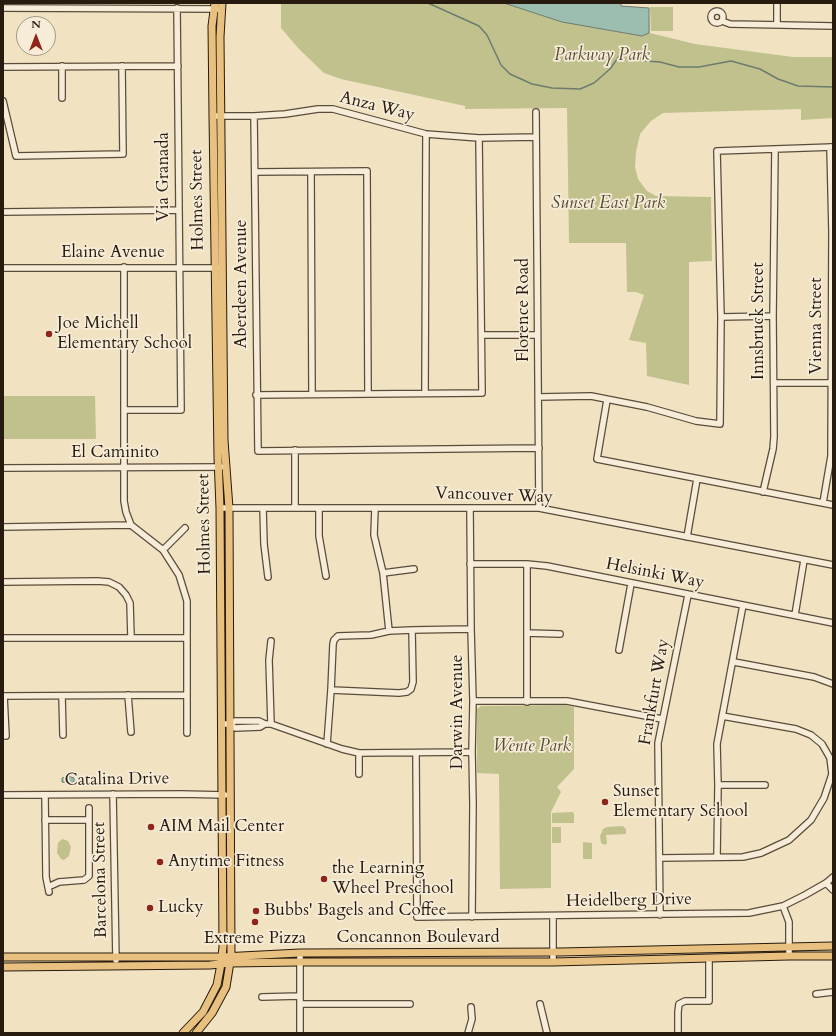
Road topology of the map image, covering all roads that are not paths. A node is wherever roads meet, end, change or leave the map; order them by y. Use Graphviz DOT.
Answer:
graph roads {
  1 [pos="777,3"];
  2 [pos="214,6"];
  3 [pos="222,6"];
  4 [pos="3,8"];
  5 [pos="177,8"];
  6 [pos="722,20"];
  7 [pos="777,25"];
  8 [pos="833,26"];
  9 [pos="62,66"];
  10 [pos="122,66"];
  11 [pos="178,66"];
  12 [pos="3,67"];
  13 [pos="62,98"];
  14 [pos="3,101"];
  15 [pos="536,112"];
  16 [pos="212,116"];
  17 [pos="221,116"];
  18 [pos="254,116"];
  19 [pos="426,134"];
  20 [pos="536,137"];
  21 [pos="479,138"];
  22 [pos="832,147"];
  23 [pos="775,149"];
  24 [pos="255,172"];
  25 [pos="311,172"];
  26 [pos="178,210"];
  27 [pos="3,212"];
  28 [pos="832,232"];
  29 [pos="124,267"];
  30 [pos="179,267"];
  31 [pos="3,268"];
  32 [pos="214,268"];
  33 [pos="222,268"];
  34 [pos="832,278"];
  35 [pos="773,316"];
  36 [pos="721,317"];
  37 [pos="537,335"];
  38 [pos="482,336"];
  39 [pos="774,383"];
  40 [pos="831,383"];
  41 [pos="425,393"];
  42 [pos="312,394"];
  43 [pos="368,394"];
  44 [pos="256,395"];
  45 [pos="538,397"];
  46 [pos="608,400"];
  47 [pos="125,410"];
  48 [pos="538,448"];
  49 [pos="295,450"];
  50 [pos="226,466"];
  51 [pos="124,467"];
  52 [pos="218,467"];
  53 [pos="3,468"];
  54 [pos="697,479"];
  55 [pos="763,492"];
  56 [pos="823,503"];
  57 [pos="833,505"];
  58 [pos="220,508"];
  59 [pos="229,508"];
  60 [pos="262,508"];
  61 [pos="295,508"];
  62 [pos="319,508"];
  63 [pos="375,508"];
  64 [pos="470,508"];
  65 [pos="539,508"];
  66 [pos="131,525"];
  67 [pos="3,527"];
  68 [pos="185,528"];
  69 [pos="686,537"];
  70 [pos="163,550"];
  71 [pos="804,560"];
  72 [pos="470,564"];
  73 [pos="526,564"];
  74 [pos="833,565"];
  75 [pos="414,569"];
  76 [pos="383,573"];
  77 [pos="326,576"];
  78 [pos="268,577"];
  79 [pos="3,582"];
  80 [pos="631,584"];
  81 [pos="688,595"];
  82 [pos="744,606"];
  83 [pos="794,616"];
  84 [pos="833,623"];
  85 [pos="471,629"];
  86 [pos="412,630"];
  87 [pos="389,631"];
  88 [pos="527,633"];
  89 [pos="560,634"];
  90 [pos="131,637"];
  91 [pos="3,638"];
  92 [pos="187,638"];
  93 [pos="271,641"];
  94 [pos="619,650"];
  95 [pos="734,662"];
  96 [pos="833,684"];
  97 [pos="331,690"];
  98 [pos="187,694"];
  99 [pos="128,695"];
  100 [pos="4,696"];
  101 [pos="62,696"];
  102 [pos="473,701"];
  103 [pos="527,702"];
  104 [pos="722,716"];
  105 [pos="662,719"];
  106 [pos="226,724"];
  107 [pos="268,724"];
  108 [pos="131,732"];
  109 [pos="187,733"];
  110 [pos="62,735"];
  111 [pos="6,736"];
  112 [pos="327,744"];
  113 [pos="472,752"];
  114 [pos="359,753"];
  115 [pos="416,753"];
  116 [pos="359,774"];
  117 [pos="718,785"];
  118 [pos="765,785"];
  119 [pos="114,794"];
  120 [pos="230,794"];
  121 [pos="3,795"];
  122 [pos="45,795"];
  123 [pos="222,795"];
  124 [pos="89,808"];
  125 [pos="45,820"];
  126 [pos="89,820"];
  127 [pos="660,858"];
  128 [pos="717,858"];
  129 [pos="833,877"];
  130 [pos="826,883"];
  131 [pos="833,890"];
  132 [pos="783,906"];
  133 [pos="660,915"];
  134 [pos="553,916"];
  135 [pos="472,917"];
  136 [pos="833,946"];
  137 [pos="789,947"];
  138 [pos="553,952"];
  139 [pos="300,953"];
  140 [pos="789,956"];
  141 [pos="833,956"];
  142 [pos="3,957"];
  143 [pos="116,957"];
  144 [pos="709,959"];
  145 [pos="222,960"];
  146 [pos="231,960"];
  147 [pos="300,962"];
  148 [pos="553,962"];
  149 [pos="116,965"];
  150 [pos="3,967"];
  151 [pos="833,992"];
  152 [pos="816,994"];
  153 [pos="300,996"];
  154 [pos="262,997"];
  155 [pos="300,1004"];
  156 [pos="410,1004"];
  157 [pos="540,1004"];
  158 [pos="472,1007"];
  159 [pos="183,1033"];
  160 [pos="196,1033"];
  161 [pos="300,1033"];
  162 [pos="468,1033"];
  163 [pos="547,1033"];
  164 [pos="678,1033"];
  1 -- 7 [label="street"];
  2 -- 3 [label="street"];
  2 -- 5 [label="street"];
  2 -- 16 [label="main road, Holmes Street"];
  3 -- 17 [label="main road, Holmes Street"];
  4 -- 5 [label="street"];
  5 -- 11 [label="street, Via Granada"];
  6 -- 7 [label="street"];
  7 -- 8 [label="street"];
  9 -- 10 [label="street"];
  9 -- 12 [label="street"];
  9 -- 13 [label="street"];
  10 -- 11 [label="street"];
  10 -- 14 [label="street"];
  11 -- 26 [label="street, Via Granada"];
  15 -- 20 [label="street, Florence Road"];
  16 -- 17 [label="street, Anza Way"];
  16 -- 32 [label="main road, Holmes Street"];
  17 -- 18 [label="street, Anza Way"];
  17 -- 33 [label="main road, Holmes Street"];
  18 -- 19 [label="street, Anza Way"];
  18 -- 24 [label="street, Aberdeen Avenue"];
  19 -- 21 [label="street, Anza Way"];
  19 -- 41 [label="street"];
  20 -- 21 [label="street, Anza Way"];
  20 -- 37 [label="street, Florence Road"];
  21 -- 38 [label="street"];
  22 -- 23 [label="street"];
  22 -- 28 [label="street, Vienna Street"];
  23 -- 35 [label="street, Innsbruck Street"];
  23 -- 36 [label="street"];
  24 -- 25 [label="street"];
  24 -- 44 [label="street, Aberdeen Avenue"];
  25 -- 42 [label="street"];
  25 -- 43 [label="street"];
  26 -- 27 [label="street"];
  26 -- 30 [label="street, Via Granada"];
  28 -- 34 [label="street, Vienna Street"];
  29 -- 30 [label="street, Elaine Avenue"];
  29 -- 31 [label="street, Elaine Avenue"];
  29 -- 47 [label="street"];
  30 -- 32 [label="street, Elaine Avenue"];
  30 -- 47 [label="street, Via Granada"];
  32 -- 33 [label="street, Elaine Avenue"];
  32 -- 52 [label="main road, Holmes Street"];
  33 -- 50 [label="main road, Holmes Street"];
  34 -- 40 [label="street, Vienna Street"];
  35 -- 36 [label="street"];
  35 -- 39 [label="street, Innsbruck Street"];
  36 -- 46 [label="street"];
  37 -- 38 [label="street"];
  37 -- 45 [label="street, Florence Road"];
  38 -- 41 [label="street"];
  39 -- 40 [label="street"];
  39 -- 55 [label="street, Innsbruck Street"];
  40 -- 56 [label="street, Vienna Street"];
  41 -- 43 [label="street"];
  42 -- 43 [label="street"];
  42 -- 44 [label="street"];
  44 -- 49 [label="street, Aberdeen Avenue"];
  45 -- 46 [label="street"];
  45 -- 48 [label="street, Florence Road"];
  46 -- 54 [label="street"];
  47 -- 51 [label="street"];
  48 -- 49 [label="street"];
  48 -- 65 [label="street, Florence Road"];
  49 -- 61 [label="street"];
  50 -- 52 [label="street, El Caminito"];
  50 -- 59 [label="main road, Holmes Street"];
  51 -- 52 [label="street, El Caminito"];
  51 -- 53 [label="street, El Caminito"];
  51 -- 66 [label="street"];
  52 -- 58 [label="main road, Holmes Street"];
  54 -- 55 [label="street"];
  54 -- 69 [label="street"];
  55 -- 56 [label="street"];
  56 -- 57 [label="street"];
  58 -- 59 [label="street, Vancouver Way"];
  58 -- 106 [label="main road, Holmes Street"];
  59 -- 60 [label="street, Vancouver Way"];
  59 -- 106 [label="main road, Holmes Street"];
  60 -- 61 [label="street, Vancouver Way"];
  60 -- 78 [label="street"];
  61 -- 62 [label="street, Vancouver Way"];
  62 -- 63 [label="street, Vancouver Way"];
  62 -- 77 [label="street"];
  63 -- 64 [label="street, Vancouver Way"];
  63 -- 76 [label="street"];
  64 -- 65 [label="street, Vancouver Way"];
  64 -- 72 [label="street, Darwin Avenue"];
  65 -- 69 [label="street, Vancouver Way"];
  66 -- 67 [label="street"];
  66 -- 70 [label="street"];
  68 -- 70 [label="street"];
  69 -- 71 [label="street, Vancouver Way"];
  70 -- 92 [label="street"];
  71 -- 74 [label="street, Vancouver Way"];
  71 -- 83 [label="street"];
  72 -- 73 [label="street, Helsinki Way"];
  72 -- 85 [label="street, Darwin Avenue"];
  73 -- 80 [label="street, Helsinki Way"];
  73 -- 88 [label="street"];
  75 -- 76 [label="street"];
  76 -- 87 [label="street"];
  79 -- 90 [label="street"];
  80 -- 81 [label="street, Helsinki Way"];
  80 -- 94 [label="street"];
  81 -- 82 [label="street, Helsinki Way"];
  81 -- 105 [label="street, Frankfurt Way"];
  82 -- 83 [label="street, Helsinki Way"];
  82 -- 95 [label="street"];
  83 -- 84 [label="street, Helsinki Way"];
  85 -- 86 [label="street"];
  85 -- 102 [label="street, Darwin Avenue"];
  86 -- 87 [label="street"];
  86 -- 97 [label="street"];
  87 -- 97 [label="street"];
  88 -- 89 [label="street"];
  88 -- 103 [label="street"];
  90 -- 91 [label="street"];
  90 -- 92 [label="street"];
  92 -- 98 [label="street"];
  93 -- 107 [label="street"];
  95 -- 96 [label="street"];
  95 -- 104 [label="street"];
  97 -- 112 [label="street"];
  98 -- 99 [label="street"];
  98 -- 109 [label="street"];
  99 -- 101 [label="street"];
  99 -- 108 [label="street"];
  100 -- 101 [label="street"];
  100 -- 111 [label="street"];
  101 -- 110 [label="street"];
  102 -- 103 [label="street"];
  102 -- 113 [label="street, Darwin Avenue"];
  103 -- 105 [label="street"];
  104 -- 117 [label="street"];
  104 -- 128 [label="street"];
  105 -- 127 [label="street, Frankfurt Way"];
  106 -- 107 [label="street"];
  106 -- 120 [label="main road, Holmes Street"];
  106 -- 123 [label="main road, Holmes Street"];
  107 -- 112 [label="street"];
  112 -- 114 [label="street"];
  113 -- 115 [label="street"];
  113 -- 135 [label="street, Darwin Avenue"];
  114 -- 115 [label="street"];
  114 -- 116 [label="street"];
  115 -- 135 [label="street, Heidelberg Drive"];
  117 -- 118 [label="street"];
  117 -- 128 [label="street"];
  119 -- 122 [label="street, Catalina Drive"];
  119 -- 123 [label="street, Catalina Drive"];
  119 -- 143 [label="street, Barcelona Street"];
  120 -- 123 [label="street, Catalina Drive"];
  120 -- 146 [label="main road, Holmes Street"];
  121 -- 122 [label="street, Catalina Drive"];
  122 -- 125 [label="street"];
  123 -- 145 [label="main road, Holmes Street"];
  124 -- 126 [label="street"];
  125 -- 126 [label="street"];
  125 -- 126 [label="street"];
  127 -- 128 [label="street"];
  127 -- 133 [label="street, Frankfurt Way"];
  129 -- 130 [label="street, Heidelberg Drive"];
  130 -- 131 [label="street"];
  130 -- 132 [label="street, Heidelberg Drive"];
  132 -- 133 [label="street, Heidelberg Drive"];
  132 -- 137 [label="street"];
  133 -- 134 [label="street, Heidelberg Drive"];
  134 -- 135 [label="street, Heidelberg Drive"];
  134 -- 138 [label="street"];
  136 -- 137 [label="main road, Concannon Boulevard"];
  137 -- 138 [label="main road, Concannon Boulevard"];
  137 -- 140 [label="street"];
  138 -- 139 [label="main road, Concannon Boulevard"];
  138 -- 148 [label="street"];
  139 -- 146 [label="main road, Concannon Boulevard"];
  139 -- 147 [label="street"];
  140 -- 141 [label="main road, Concannon Boulevard"];
  140 -- 144 [label="main road, Concannon Boulevard"];
  142 -- 143 [label="main road, Concannon Boulevard"];
  143 -- 145 [label="main road, Concannon Boulevard"];
  143 -- 149 [label="street, Barcelona Street"];
  144 -- 148 [label="main road, Concannon Boulevard"];
  144 -- 164 [label="street"];
  145 -- 146 [label="main road, Concannon Boulevard"];
  145 -- 149 [label="main road, Concannon Boulevard"];
  145 -- 159 [label="main road, Holmes Street"];
  146 -- 147 [label="main road, Concannon Boulevard"];
  146 -- 160 [label="main road, Holmes Street"];
  147 -- 148 [label="main road, Concannon Boulevard"];
  147 -- 153 [label="street"];
  149 -- 150 [label="main road, Concannon Boulevard"];
  151 -- 152 [label="street"];
  153 -- 154 [label="street"];
  153 -- 155 [label="street"];
  155 -- 156 [label="street"];
  155 -- 161 [label="street"];
  157 -- 163 [label="street"];
  158 -- 162 [label="street"];
}
